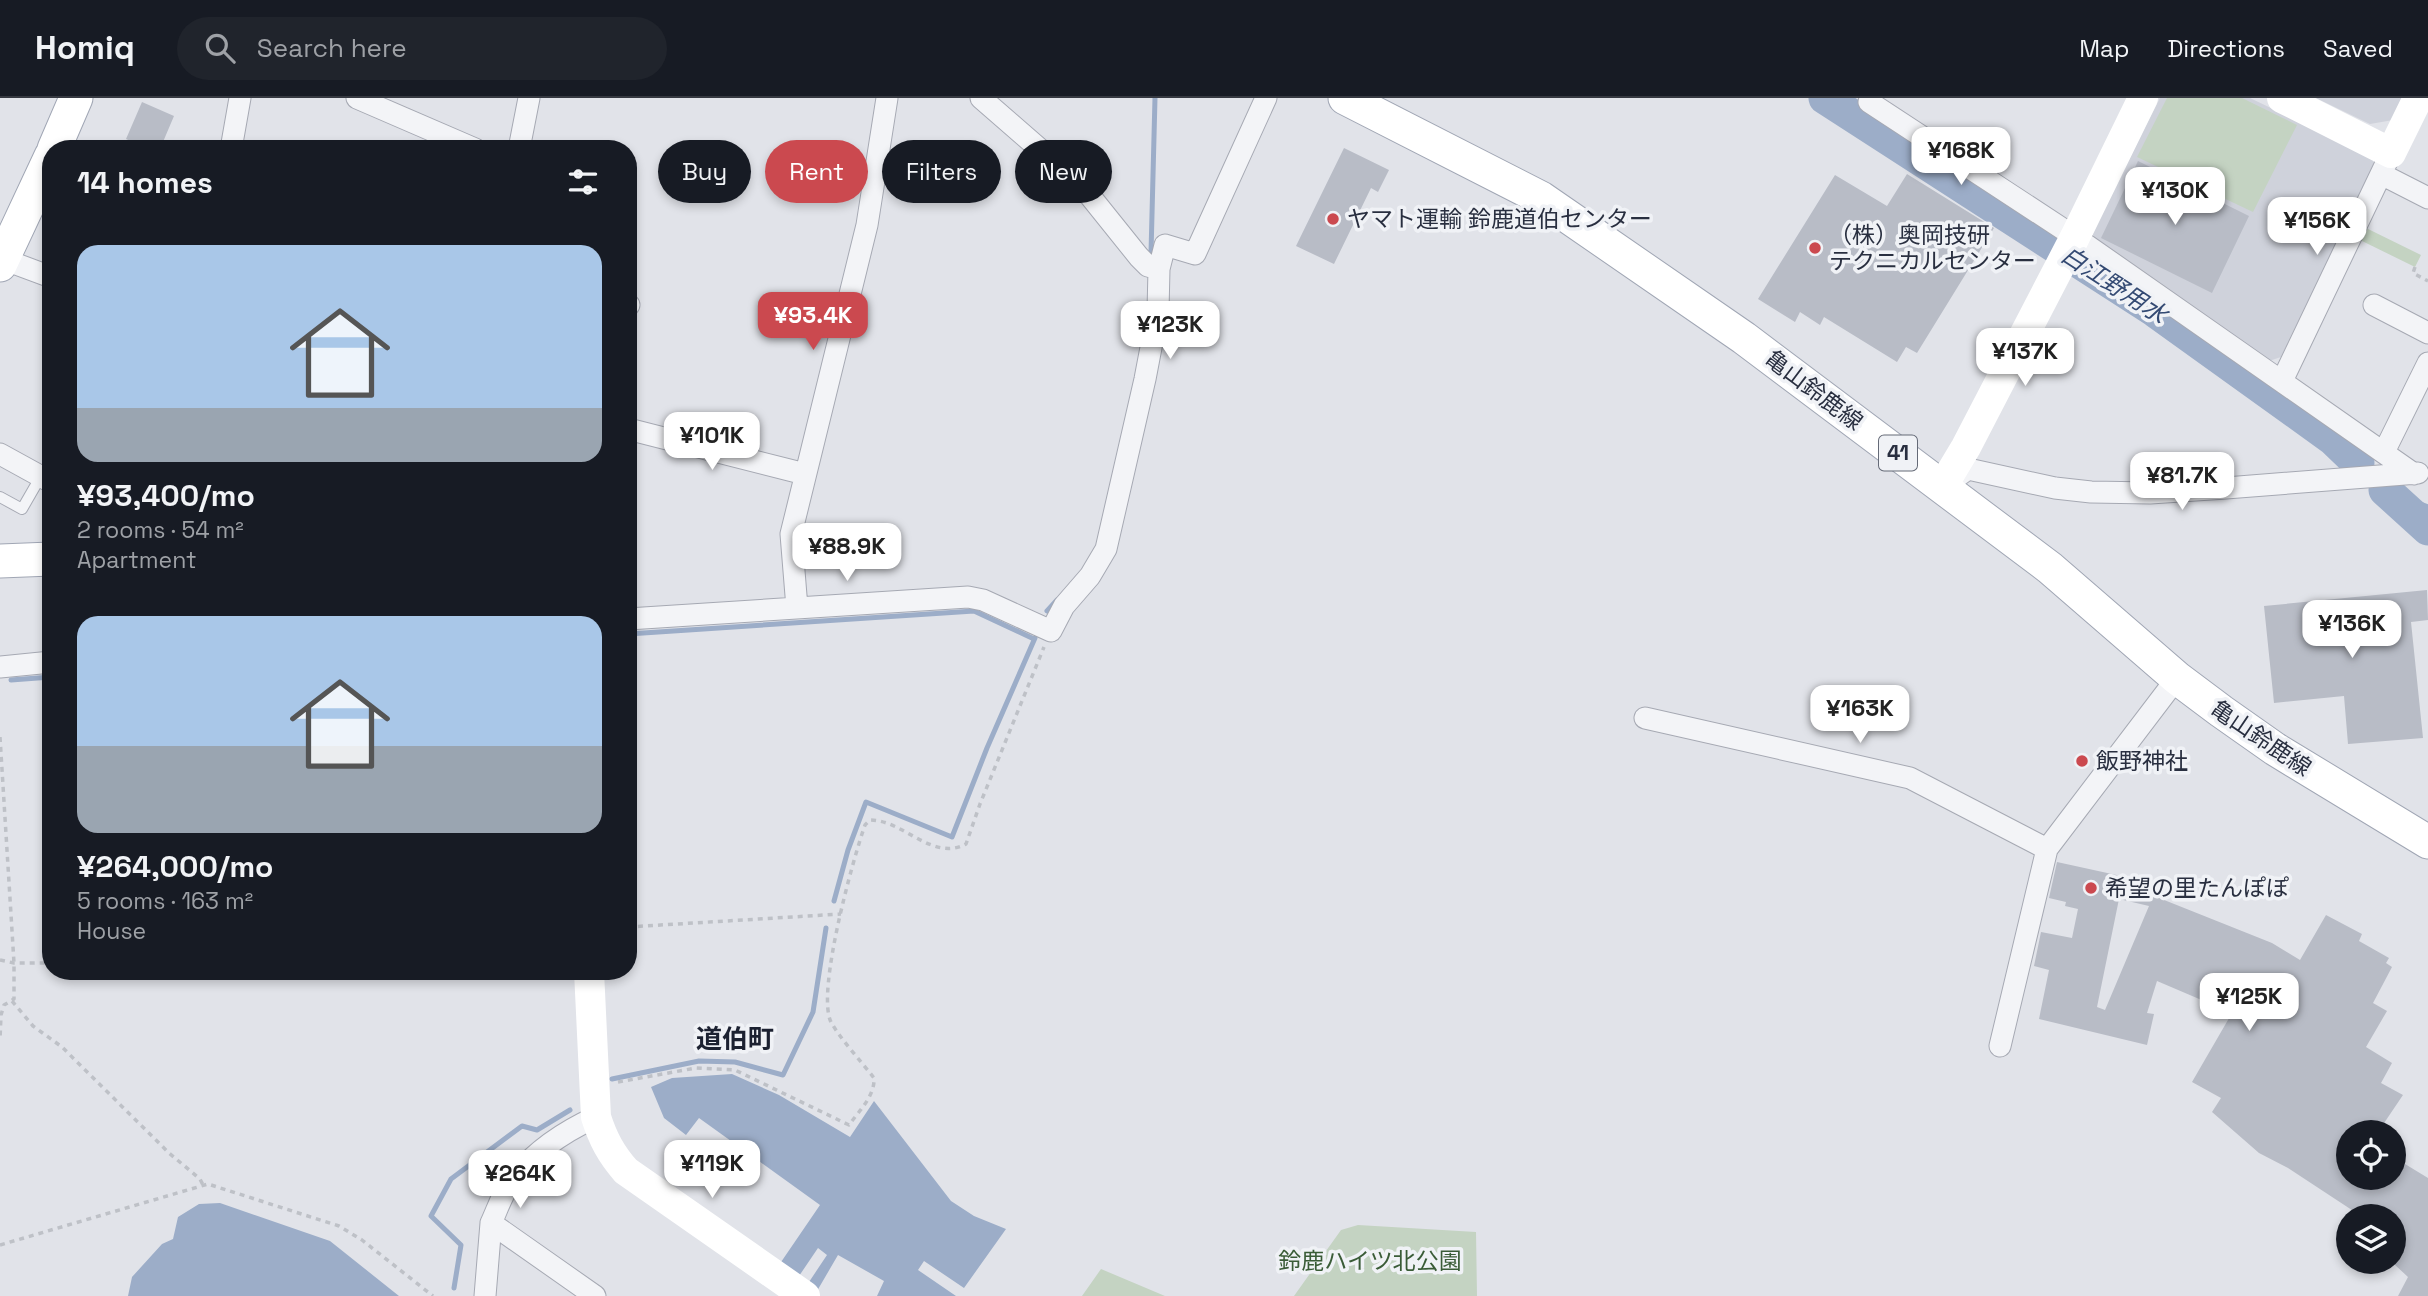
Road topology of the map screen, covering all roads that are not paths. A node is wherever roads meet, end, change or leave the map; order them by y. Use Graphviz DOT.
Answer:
graph roads {
  1 [pos="76,98"];
  2 [pos="240,98"];
  3 [pos="357,98"];
  4 [pos="530,98"];
  5 [pos="887,98"];
  6 [pos="981,98"];
  7 [pos="1266,98"];
  8 [pos="1345,98"];
  9 [pos="1871,98"];
  10 [pos="2143,98"];
  11 [pos="2418,98"];
  12 [pos="2300,102"];
  13 [pos="58,140"];
  14 [pos="233,140"];
  15 [pos="454,140"];
  16 [pos="521,140"];
  17 [pos="2386,163"];
  18 [pos="42,175"];
  19 [pos="2428,198"];
  20 [pos="2070,248"];
  21 [pos="1,261"];
  22 [pos="1159,270"];
  23 [pos="42,274"];
  24 [pos="2374,305"];
  25 [pos="2428,333"];
  26 [pos="2428,363"];
  27 [pos="2282,381"];
  28 [pos="2419,406"];
  29 [pos="637,431"];
  30 [pos="2384,452"];
  31 [pos="0,454"];
  32 [pos="2421,473"];
  33 [pos="805,474"];
  34 [pos="42,477"];
  35 [pos="42,484"];
  36 [pos="1942,487"];
  37 [pos="0,497"];
  38 [pos="42,559"];
  39 [pos="0,561"];
  40 [pos="797,608"];
  41 [pos="637,618"];
  42 [pos="42,663"];
  43 [pos="0,667"];
  44 [pos="2177,678"];
  45 [pos="1645,718"];
  46 [pos="2428,842"];
  47 [pos="2047,849"];
  48 [pos="589,980"];
  49 [pos="2000,1046"];
  50 [pos="596,1104"];
  51 [pos="491,1223"];
  52 [pos="485,1296"];
  53 [pos="595,1296"];
  54 [pos="805,1296"];
  1 -- 13 [label="main road"];
  2 -- 14 [label="street"];
  3 -- 15 [label="street"];
  4 -- 16 [label="street"];
  5 -- 33 [label="street"];
  6 -- 22 [label="street"];
  7 -- 22 [label="street"];
  8 -- 36 [label="main road, 亀山鈴鹿線 / 41"];
  9 -- 20 [label="street"];
  10 -- 20 [label="street"];
  11 -- 17 [label="street"];
  12 -- 17 [label="street"];
  17 -- 19 [label="street"];
  17 -- 27 [label="street"];
  18 -- 21 [label="main road"];
  20 -- 27 [label="street"];
  20 -- 36 [label="street"];
  21 -- 23 [label="street"];
  22 -- 40 [label="street"];
  24 -- 25 [label="street"];
  26 -- 28 [label="street"];
  27 -- 30 [label="street"];
  28 -- 30 [label="street"];
  29 -- 33 [label="street"];
  30 -- 32 [label="street"];
  31 -- 34 [label="street"];
  32 -- 36 [label="street"];
  33 -- 40 [label="street"];
  35 -- 37 [label="lane"];
  36 -- 44 [label="main road, 亀山鈴鹿線 / 41"];
  38 -- 39 [label="main road"];
  40 -- 41 [label="street"];
  42 -- 43 [label="street"];
  44 -- 46 [label="main road, 亀山鈴鹿線 / 41"];
  44 -- 47 [label="street"];
  45 -- 47 [label="street"];
  47 -- 49 [label="street"];
  48 -- 50 [label="street"];
  50 -- 51 [label="street"];
  50 -- 54 [label="street"];
  51 -- 52 [label="street"];
  51 -- 53 [label="street"];
}
